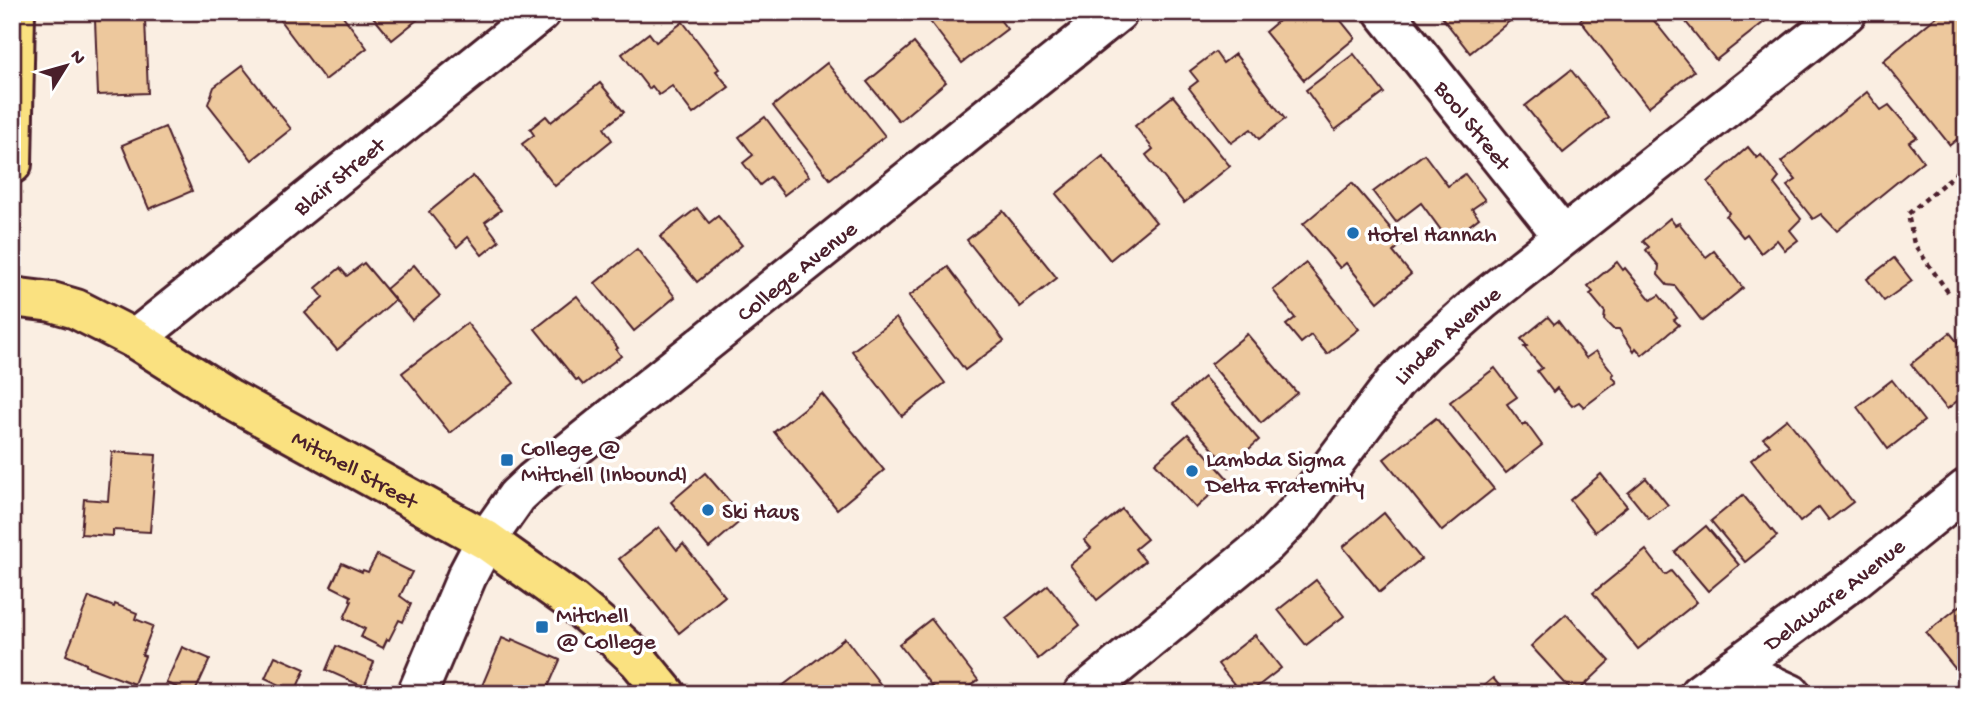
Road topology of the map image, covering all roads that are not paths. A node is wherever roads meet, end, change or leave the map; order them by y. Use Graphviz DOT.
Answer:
graph roads {
  1 [pos="15,12"];
  2 [pos="541,12"];
  3 [pos="1118,12"];
  4 [pos="1384,12"];
  5 [pos="1847,12"];
  6 [pos="12,164"];
  7 [pos="1563,236"];
  8 [pos="12,297"];
  9 [pos="135,340"];
  10 [pos="1966,489"];
  11 [pos="485,540"];
  12 [pos="1734,668"];
  13 [pos="417,694"];
  14 [pos="666,694"];
  15 [pos="1083,694"];
  16 [pos="1699,694"];
  17 [pos="1791,694"];
  1 -- 6 [label="main road"];
  2 -- 9 [label="street, Blair Street"];
  3 -- 11 [label="street, College Avenue"];
  4 -- 7 [label="street, Bool Street"];
  5 -- 7 [label="street, Linden Avenue"];
  7 -- 15 [label="street, Linden Avenue"];
  8 -- 9 [label="main road, Mitchell Street"];
  9 -- 11 [label="main road, Mitchell Street"];
  10 -- 12 [label="street, Delaware Avenue"];
  11 -- 13 [label="street, College Avenue"];
  11 -- 14 [label="main road, Mitchell Street"];
  12 -- 16 [label="street, Delaware Avenue"];
  12 -- 17 [label="street"];
}
